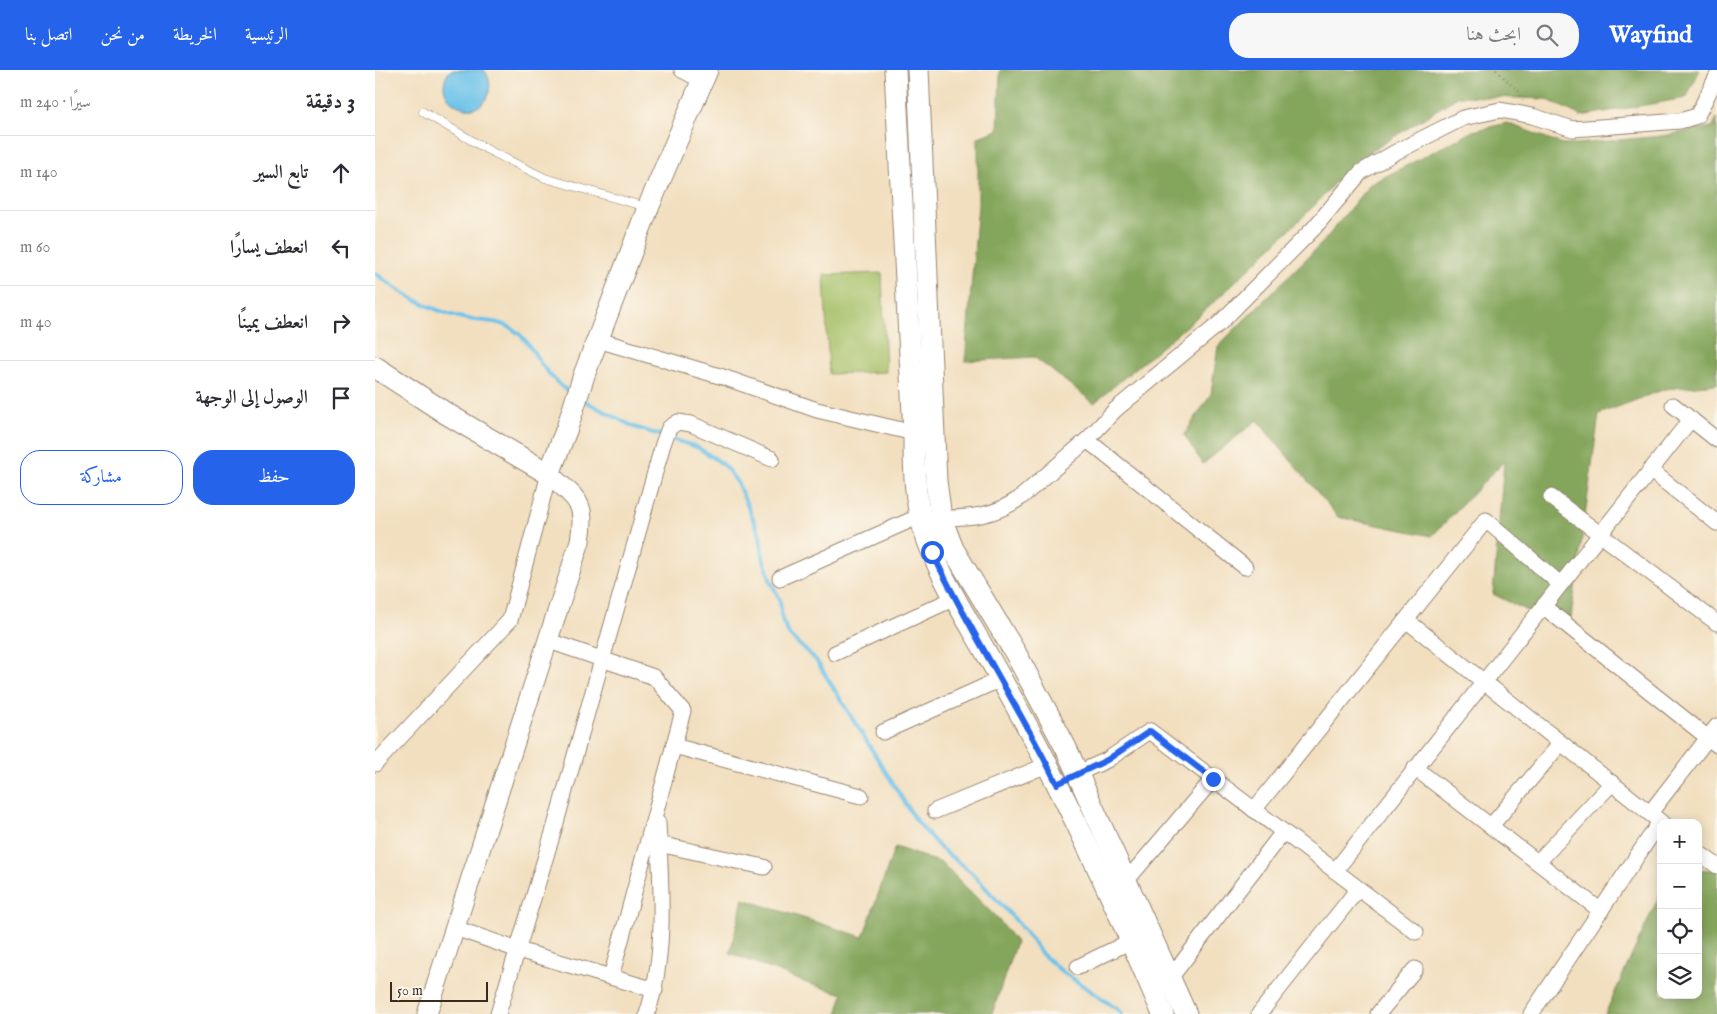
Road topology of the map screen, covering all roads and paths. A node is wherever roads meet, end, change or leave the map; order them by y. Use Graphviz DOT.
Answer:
graph roads {
  1 [pos="682,70"];
  2 [pos="895,70"];
  3 [pos="918,70"];
  4 [pos="1496,70"];
  5 [pos="705,75"];
  6 [pos="1717,76"];
  7 [pos="423,112"];
  8 [pos="1532,116"];
  9 [pos="901,190"];
  10 [pos="923,191"];
  11 [pos="648,208"];
  12 [pos="598,340"];
  13 [pos="375,366"];
  14 [pos="1673,405"];
  15 [pos="1691,419"];
  16 [pos="914,433"];
  17 [pos="1087,440"];
  18 [pos="1717,440"];
  19 [pos="773,459"];
  20 [pos="1650,470"];
  21 [pos="549,474"];
  22 [pos="1551,497"];
  23 [pos="931,517"];
  24 [pos="1717,523"];
  25 [pos="1600,534"];
  26 [pos="1245,567"];
  27 [pos="780,578"];
  28 [pos="1560,584"];
  29 [pos="955,598"];
  30 [pos="1543,606"];
  31 [pos="1406,620"];
  32 [pos="1717,624"];
  33 [pos="549,641"];
  34 [pos="835,653"];
  35 [pos="602,659"];
  36 [pos="1001,679"];
  37 [pos="1483,682"];
  38 [pos="883,732"];
  39 [pos="1714,736"];
  40 [pos="1561,743"];
  41 [pos="674,746"];
  42 [pos="375,764"];
  43 [pos="1047,764"];
  44 [pos="1415,768"];
  45 [pos="1078,773"];
  46 [pos="1213,779"];
  47 [pos="1612,783"];
  48 [pos="1057,784"];
  49 [pos="861,796"];
  50 [pos="657,809"];
  51 [pos="1254,810"];
  52 [pos="935,811"];
  53 [pos="1657,819"];
  54 [pos="1491,826"];
  55 [pos="1283,832"];
  56 [pos="659,844"];
  57 [pos="1702,855"];
  58 [pos="1538,862"];
  59 [pos="1717,866"];
  60 [pos="764,867"];
  61 [pos="1335,871"];
  62 [pos="1127,880"];
  63 [pos="1358,889"];
  64 [pos="1601,910"];
  65 [pos="455,928"];
  66 [pos="1416,932"];
  67 [pos="1131,941"];
  68 [pos="518,950"];
  69 [pos="1078,967"];
  70 [pos="1415,969"];
  71 [pos="611,977"];
  72 [pos="1171,977"];
  73 [pos="655,990"];
  74 [pos="427,1014"];
  75 [pos="498,1014"];
  76 [pos="647,1014"];
  77 [pos="1163,1014"];
  78 [pos="1186,1014"];
  79 [pos="1259,1014"];
  80 [pos="1377,1014"];
  81 [pos="1531,1014"];
  1 -- 5 [label="street"];
  2 -- 9 [label="main road"];
  3 -- 10 [label="main road"];
  4 -- 8 [label="path"];
  5 -- 11 [label="main road"];
  6 -- 8 [label="street"];
  7 -- 11 [label="lane"];
  8 -- 17 [label="street"];
  9 -- 10 [label="main road"];
  9 -- 16 [label="main road"];
  10 -- 23 [label="main road"];
  11 -- 12 [label="main road"];
  12 -- 16 [label="street"];
  12 -- 21 [label="main road"];
  13 -- 21 [label="main road"];
  14 -- 15 [label="street"];
  15 -- 18 [label="street"];
  15 -- 20 [label="street"];
  16 -- 23 [label="main road"];
  17 -- 23 [label="street"];
  17 -- 26 [label="street"];
  19 -- 35 [label="street"];
  20 -- 24 [label="street"];
  20 -- 25 [label="street"];
  21 -- 33 [label="street"];
  21 -- 42 [label="street"];
  22 -- 25 [label="street"];
  23 -- 27 [label="street"];
  23 -- 29 [label="main road"];
  23 -- 45 [label="main road"];
  25 -- 28 [label="street"];
  25 -- 32 [label="street"];
  28 -- 30 [label="street"];
  28 -- 31 [label="street"];
  29 -- 34 [label="street"];
  29 -- 36 [label="main road"];
  30 -- 37 [label="street"];
  30 -- 39 [label="street"];
  31 -- 37 [label="street"];
  31 -- 51 [label="street"];
  33 -- 35 [label="street"];
  33 -- 65 [label="street"];
  35 -- 41 [label="street"];
  35 -- 68 [label="street"];
  36 -- 38 [label="street"];
  36 -- 43 [label="main road"];
  37 -- 40 [label="street"];
  37 -- 44 [label="street"];
  39 -- 53 [label="street"];
  40 -- 47 [label="street"];
  40 -- 54 [label="street"];
  41 -- 49 [label="street"];
  41 -- 50 [label="street"];
  43 -- 48 [label="main road"];
  43 -- 52 [label="street"];
  44 -- 54 [label="street"];
  44 -- 61 [label="street"];
  45 -- 46 [label="street"];
  45 -- 48 [label="main road"];
  45 -- 62 [label="main road"];
  46 -- 51 [label="street"];
  46 -- 62 [label="street"];
  47 -- 53 [label="street"];
  47 -- 58 [label="street"];
  48 -- 67 [label="main road"];
  50 -- 56 [label="street"];
  50 -- 71 [label="street"];
  51 -- 55 [label="street"];
  53 -- 64 [label="street"];
  54 -- 58 [label="street"];
  55 -- 61 [label="street"];
  55 -- 72 [label="street"];
  56 -- 60 [label="street"];
  56 -- 73 [label="street"];
  57 -- 59 [label="street"];
  58 -- 64 [label="street"];
  61 -- 63 [label="street"];
  62 -- 72 [label="main road"];
  63 -- 66 [label="street"];
  63 -- 79 [label="street"];
  64 -- 81 [label="street"];
  65 -- 68 [label="street"];
  65 -- 74 [label="street"];
  67 -- 69 [label="street"];
  67 -- 77 [label="main road"];
  68 -- 71 [label="street"];
  68 -- 75 [label="street"];
  70 -- 80 [label="street"];
  71 -- 73 [label="street"];
  72 -- 78 [label="main road"];
  73 -- 76 [label="street"];
}
